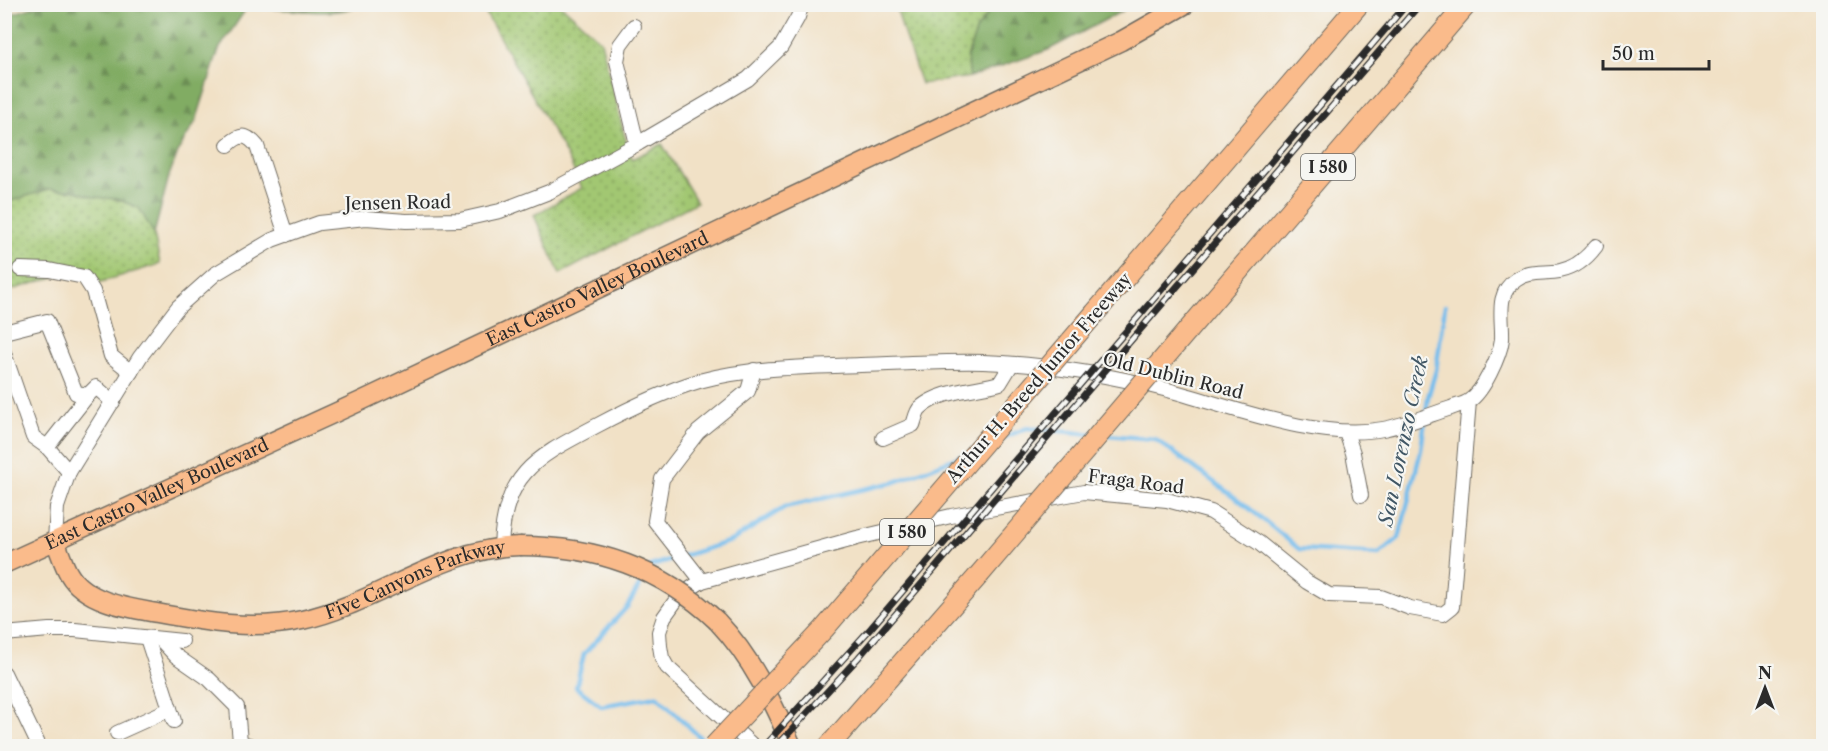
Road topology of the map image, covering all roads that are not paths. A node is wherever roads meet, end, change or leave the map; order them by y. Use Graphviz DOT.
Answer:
graph roads {
  1 [pos="802,4"];
  2 [pos="1186,4"];
  3 [pos="1359,4"];
  4 [pos="1467,4"];
  5 [pos="634,26"];
  6 [pos="637,144"];
  7 [pos="228,145"];
  8 [pos="286,235"];
  9 [pos="1596,246"];
  10 [pos="20,269"];
  11 [pos="4,332"];
  12 [pos="4,353"];
  13 [pos="1011,365"];
  14 [pos="754,370"];
  15 [pos="131,372"];
  16 [pos="88,395"];
  17 [pos="1469,401"];
  18 [pos="113,402"];
  19 [pos="1346,432"];
  20 [pos="883,438"];
  21 [pos="46,447"];
  22 [pos="69,472"];
  23 [pos="1361,495"];
  24 [pos="55,541"];
  25 [pos="510,546"];
  26 [pos="4,564"];
  27 [pos="702,581"];
  28 [pos="4,634"];
  29 [pos="154,639"];
  30 [pos="182,641"];
  31 [pos="4,673"];
  32 [pos="117,734"];
  33 [pos="39,747"];
  34 [pos="252,747"];
  35 [pos="714,747"];
  36 [pos="753,747"];
  37 [pos="792,747"];
  38 [pos="830,747"];
  1 -- 6 [label="street, Jensen Road"];
  2 -- 24 [label="main road, East Castro Valley Boulevard"];
  3 -- 35 [label="highway, Arthur H. Breed Junior Freeway / I 580, bridge"];
  4 -- 38 [label="highway, I 580, bridge"];
  5 -- 6 [label="street"];
  6 -- 8 [label="street, Jensen Road"];
  7 -- 8 [label="street"];
  8 -- 15 [label="street, Jensen Road"];
  9 -- 17 [label="street"];
  10 -- 15 [label="street"];
  11 -- 16 [label="street"];
  12 -- 21 [label="street"];
  13 -- 14 [label="street, Old Dublin Road"];
  13 -- 19 [label="street, Old Dublin Road"];
  13 -- 20 [label="street"];
  14 -- 25 [label="street, Old Dublin Road"];
  14 -- 27 [label="street"];
  15 -- 18 [label="street, Jensen Road"];
  16 -- 18 [label="street"];
  16 -- 21 [label="street"];
  17 -- 19 [label="street, Old Dublin Road"];
  17 -- 27 [label="street, Fraga Road"];
  18 -- 22 [label="street, Jensen Road"];
  19 -- 23 [label="street"];
  21 -- 22 [label="street"];
  22 -- 24 [label="street, Jensen Road"];
  24 -- 25 [label="main road, Five Canyons Parkway"];
  24 -- 26 [label="main road, East Castro Valley Boulevard"];
  25 -- 37 [label="main road, Five Canyons Parkway, bridge"];
  27 -- 36 [label="street, Fraga Road"];
  28 -- 29 [label="street"];
  29 -- 30 [label="street"];
  29 -- 32 [label="street"];
  29 -- 34 [label="street"];
  31 -- 33 [label="street"];
}
